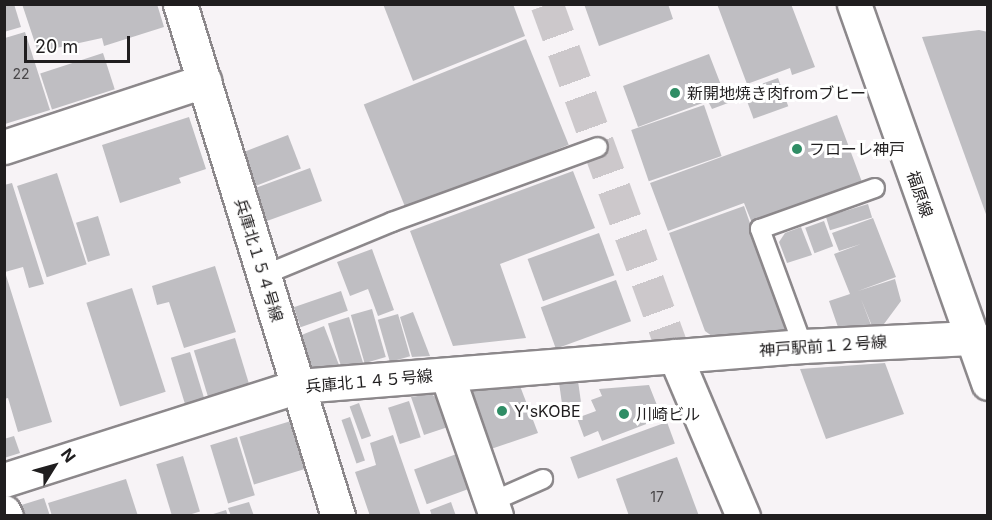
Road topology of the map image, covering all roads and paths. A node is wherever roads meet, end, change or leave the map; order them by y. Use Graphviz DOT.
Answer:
graph roads {
  1 [pos="180,4"];
  2 [pos="854,4"];
  3 [pos="204,81"];
  4 [pos="4,147"];
  5 [pos="598,147"];
  6 [pos="875,188"];
  7 [pos="264,275"];
  8 [pos="979,341"];
  9 [pos="803,346"];
  10 [pos="675,356"];
  11 [pos="447,375"];
  12 [pos="987,383"];
  13 [pos="298,386"];
  14 [pos="543,479"];
  15 [pos="4,480"];
  16 [pos="494,509"];
  17 [pos="338,516"];
  18 [pos="743,516"];
  1 -- 3 [label="street, 兵庫北１５４号線"];
  2 -- 8 [label="street, 福原線"];
  3 -- 4 [label="street"];
  3 -- 7 [label="street, 兵庫北１５４号線"];
  5 -- 7 [label="lane"];
  6 -- 9 [label="lane"];
  7 -- 13 [label="street, 兵庫北１５４号線"];
  8 -- 9 [label="street, 神戸駅前１２号線"];
  8 -- 12 [label="street, 福原線"];
  9 -- 10 [label="street, 神戸駅前１２号線"];
  10 -- 11 [label="street, 兵庫北１４５号線"];
  10 -- 18 [label="street"];
  11 -- 13 [label="street, 兵庫北１４５号線"];
  11 -- 16 [label="street"];
  13 -- 15 [label="street, 兵庫北１４５号線"];
  13 -- 17 [label="street, 兵庫北１５４号線"];
  14 -- 16 [label="lane"];
}
